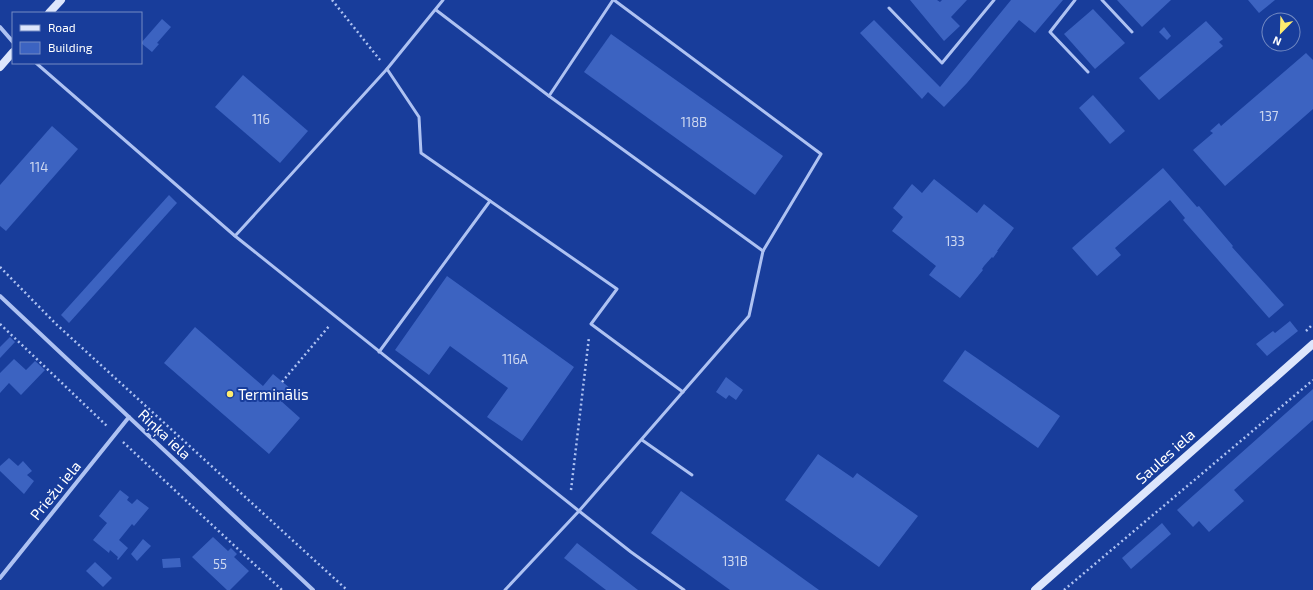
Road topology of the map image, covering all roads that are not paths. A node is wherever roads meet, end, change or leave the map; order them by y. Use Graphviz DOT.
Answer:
graph roads {
  1 [pos="61,0"];
  2 [pos="443,0"];
  3 [pos="613,0"];
  4 [pos="994,0"];
  5 [pos="1075,0"];
  6 [pos="1102,0"];
  7 [pos="889,8"];
  8 [pos="436,10"];
  9 [pos="50,12"];
  10 [pos="0,27"];
  11 [pos="1132,32"];
  12 [pos="12,41"];
  13 [pos="12,53"];
  14 [pos="37,64"];
  15 [pos="0,67"];
  16 [pos="387,69"];
  17 [pos="1088,72"];
  18 [pos="549,96"];
  19 [pos="490,201"];
  20 [pos="235,236"];
  21 [pos="763,251"];
  22 [pos="0,296"];
  23 [pos="1313,344"];
  24 [pos="379,352"];
  25 [pos="683,392"];
  26 [pos="129,417"];
  27 [pos="642,440"];
  28 [pos="692,475"];
  29 [pos="579,511"];
  30 [pos="0,578"];
  31 [pos="313,590"];
  32 [pos="504,590"];
  33 [pos="684,590"];
  34 [pos="1035,590"];
  1 -- 9 [label="street"];
  2 -- 8 [label="lane"];
  3 -- 18 [label="lane"];
  3 -- 21 [label="lane"];
  4 -- 7 [label="lane"];
  5 -- 17 [label="lane"];
  6 -- 11 [label="lane"];
  8 -- 16 [label="lane"];
  8 -- 18 [label="lane"];
  10 -- 12 [label="street"];
  13 -- 15 [label="street"];
  14 -- 20 [label="lane"];
  16 -- 19 [label="lane"];
  16 -- 20 [label="lane"];
  18 -- 21 [label="lane"];
  19 -- 24 [label="lane"];
  19 -- 25 [label="lane"];
  20 -- 24 [label="lane"];
  21 -- 25 [label="lane"];
  22 -- 26 [label="street, Riņķa iela"];
  23 -- 34 [label="street, Saules iela"];
  24 -- 29 [label="lane"];
  25 -- 27 [label="lane"];
  26 -- 30 [label="street, Priežu iela"];
  26 -- 31 [label="street, Riņķa iela"];
  27 -- 28 [label="lane"];
  27 -- 29 [label="lane"];
  29 -- 32 [label="lane"];
  29 -- 33 [label="lane"];
}
